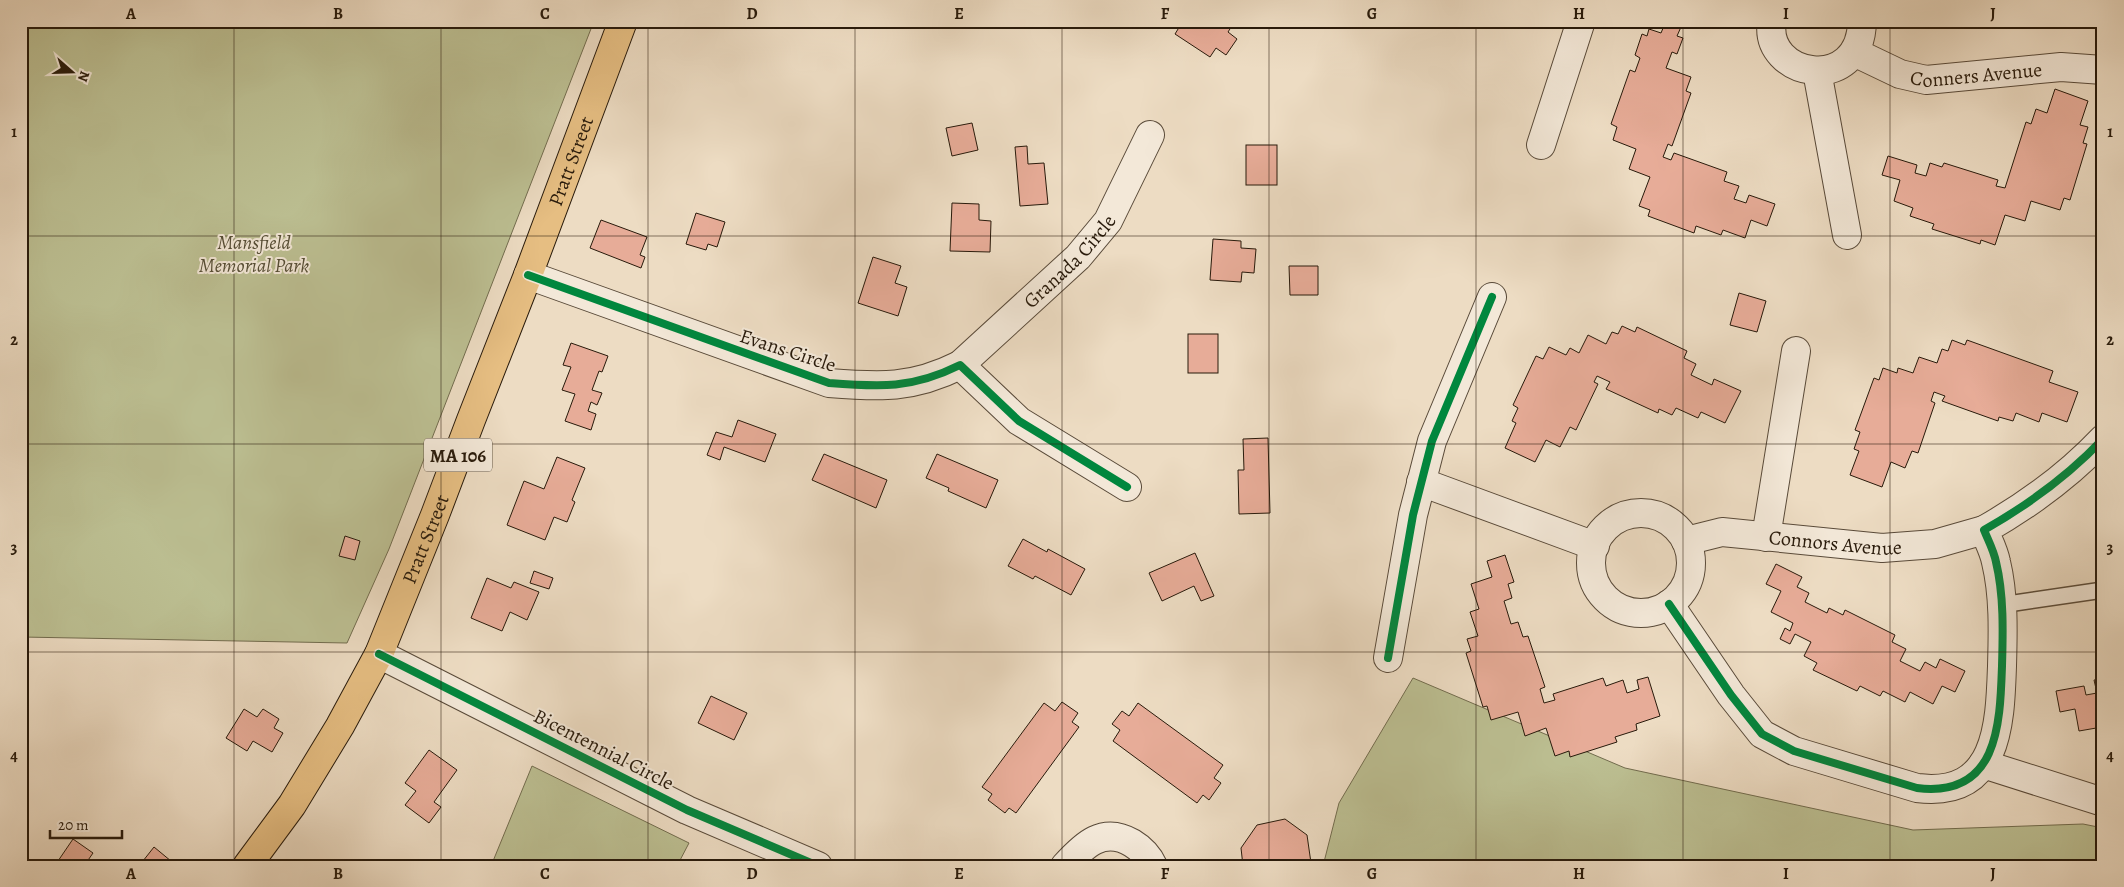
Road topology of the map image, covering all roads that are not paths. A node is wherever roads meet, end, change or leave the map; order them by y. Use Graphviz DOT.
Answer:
graph roads {
  1 [pos="623,21"];
  2 [pos="1581,21"];
  3 [pos="1772,21"];
  4 [pos="1862,21"];
  5 [pos="1854,52"];
  6 [pos="2103,70"];
  7 [pos="1817,72"];
  8 [pos="1150,135"];
  9 [pos="1541,145"];
  10 [pos="1847,235"];
  11 [pos="528,275"];
  12 [pos="1492,297"];
  13 [pos="1796,351"];
  14 [pos="960,366"];
  15 [pos="2096,446"];
  16 [pos="1421,482"];
  17 [pos="1127,487"];
  18 [pos="1984,530"];
  19 [pos="1766,537"];
  20 [pos="1686,541"];
  21 [pos="1595,546"];
  22 [pos="2103,590"];
  23 [pos="1669,604"];
  24 [pos="2001,605"];
  25 [pos="379,654"];
  26 [pos="1388,658"];
  27 [pos="1983,764"];
  28 [pos="2103,802"];
  29 [pos="247,866"];
  30 [pos="818,866"];
  31 [pos="1065,866"];
  32 [pos="1153,866"];
  1 -- 11 [label="main road, Pratt Street / MA 106"];
  2 -- 9 [label="street"];
  3 -- 7 [label="street"];
  4 -- 5 [label="street"];
  5 -- 6 [label="street, Conners Avenue"];
  5 -- 7 [label="street"];
  7 -- 10 [label="street"];
  8 -- 14 [label="street, Granada Circle"];
  11 -- 14 [label="street, Evans Circle"];
  11 -- 25 [label="main road, Pratt Street / MA 106"];
  12 -- 16 [label="street"];
  13 -- 19 [label="street"];
  14 -- 17 [label="street"];
  15 -- 18 [label="street, Connors Avenue"];
  16 -- 21 [label="street"];
  16 -- 26 [label="street"];
  18 -- 19 [label="street, Connors Avenue"];
  18 -- 24 [label="street"];
  19 -- 20 [label="street, Connors Avenue"];
  20 -- 21 [label="street"];
  20 -- 23 [label="street"];
  21 -- 23 [label="street"];
  22 -- 24 [label="lane"];
  23 -- 27 [label="street"];
  24 -- 27 [label="street"];
  25 -- 29 [label="main road, Pratt Street / MA 106"];
  25 -- 30 [label="street, Bicentennial Circle"];
  27 -- 28 [label="street"];
  31 -- 32 [label="street"];
}
